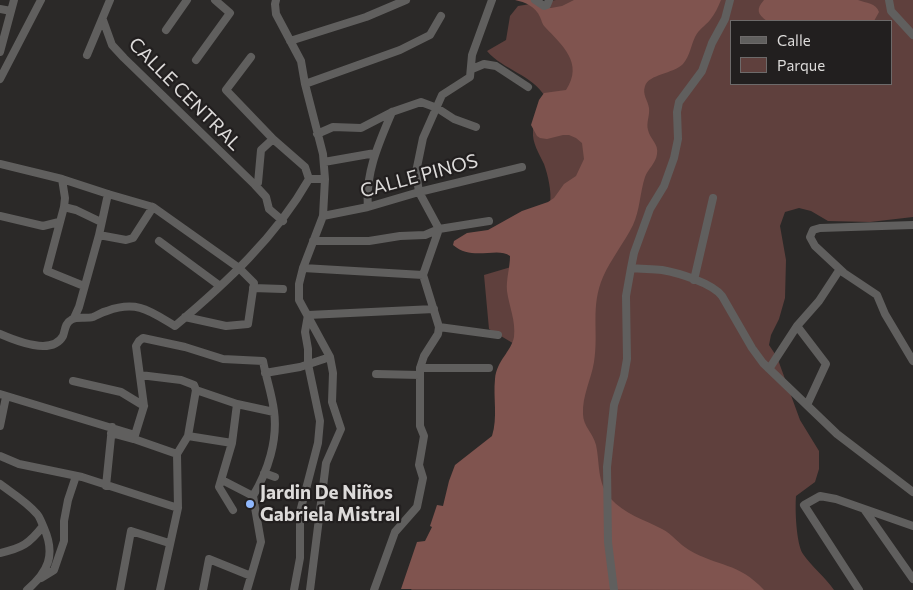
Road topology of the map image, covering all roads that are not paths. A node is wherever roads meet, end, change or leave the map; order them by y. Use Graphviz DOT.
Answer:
graph roads {
  1 [pos="14,0"];
  2 [pos="41,0"];
  3 [pos="110,0"];
  4 [pos="187,0"];
  5 [pos="215,0"];
  6 [pos="276,0"];
  7 [pos="406,0"];
  8 [pos="492,0"];
  9 [pos="534,0"];
  10 [pos="550,0"];
  11 [pos="730,0"];
  12 [pos="889,0"];
  13 [pos="0,9"];
  14 [pos="11,11"];
  15 [pos="441,16"];
  16 [pos="103,20"];
  17 [pos="166,30"];
  18 [pos="913,35"];
  19 [pos="290,41"];
  20 [pos="0,52"];
  21 [pos="87,55"];
  22 [pos="251,57"];
  23 [pos="196,60"];
  24 [pos="472,69"];
  25 [pos="0,79"];
  26 [pos="305,84"];
  27 [pos="528,87"];
  28 [pos="438,108"];
  29 [pos="392,112"];
  30 [pos="476,127"];
  31 [pos="318,134"];
  32 [pos="273,139"];
  33 [pos="375,153"];
  34 [pos="324,162"];
  35 [pos="0,164"];
  36 [pos="522,167"];
  37 [pos="325,178"];
  38 [pos="62,179"];
  39 [pos="309,179"];
  40 [pos="255,185"];
  41 [pos="419,192"];
  42 [pos="108,194"];
  43 [pos="712,198"];
  44 [pos="64,207"];
  45 [pos="153,207"];
  46 [pos="368,207"];
  47 [pos="0,216"];
  48 [pos="323,216"];
  49 [pos="283,221"];
  50 [pos="489,221"];
  51 [pos="59,222"];
  52 [pos="101,222"];
  53 [pos="913,225"];
  54 [pos="439,229"];
  55 [pos="100,235"];
  56 [pos="159,241"];
  57 [pos="313,241"];
  58 [pos="239,268"];
  59 [pos="303,268"];
  60 [pos="631,268"];
  61 [pos="840,269"];
  62 [pos="423,274"];
  63 [pos="694,280"];
  64 [pos="84,286"];
  65 [pos="220,286"];
  66 [pos="253,288"];
  67 [pos="283,288"];
  68 [pos="434,309"];
  69 [pos="308,315"];
  70 [pos="185,317"];
  71 [pos="74,318"];
  72 [pos="797,326"];
  73 [pos="439,327"];
  74 [pos="4,335"];
  75 [pos="498,335"];
  76 [pos="327,358"];
  77 [pos="913,360"];
  78 [pos="311,363"];
  79 [pos="489,368"];
  80 [pos="769,369"];
  81 [pos="420,372"];
  82 [pos="265,373"];
  83 [pos="376,374"];
  84 [pos="140,375"];
  85 [pos="73,381"];
  86 [pos="196,390"];
  87 [pos="3,396"];
  88 [pos="237,404"];
  89 [pos="807,405"];
  90 [pos="144,406"];
  91 [pos="274,412"];
  92 [pos="0,426"];
  93 [pos="111,430"];
  94 [pos="188,436"];
  95 [pos="134,437"];
  96 [pos="232,442"];
  97 [pos="177,454"];
  98 [pos="0,456"];
  99 [pos="264,473"];
  100 [pos="76,476"];
  101 [pos="275,478"];
  102 [pos="222,480"];
  103 [pos="0,484"];
  104 [pos="106,486"];
  105 [pos="913,492"];
  106 [pos="252,496"];
  107 [pos="178,508"];
  108 [pos="864,509"];
  109 [pos="233,510"];
  110 [pos="43,526"];
  111 [pos="913,526"];
  112 [pos="169,543"];
  113 [pos="0,553"];
  114 [pos="251,576"];
  115 [pos="40,579"];
  116 [pos="913,579"];
  117 [pos="27,590"];
  118 [pos="120,590"];
  119 [pos="160,590"];
  120 [pos="203,590"];
  121 [pos="247,590"];
  122 [pos="294,590"];
  123 [pos="310,590"];
  124 [pos="374,590"];
  125 [pos="614,590"];
  126 [pos="859,590"];
  1 -- 14 [label="street"];
  2 -- 25 [label="street"];
  3 -- 16 [label="street"];
  4 -- 17 [label="street"];
  5 -- 23 [label="street"];
  6 -- 19 [label="street"];
  7 -- 19 [label="street"];
  8 -- 24 [label="street"];
  9 -- 10 [label="street"];
  11 -- 60 [label="street"];
  12 -- 18 [label="street"];
  13 -- 14 [label="street"];
  14 -- 20 [label="street"];
  15 -- 26 [label="street"];
  16 -- 21 [label="street"];
  16 -- 40 [label="street, CALLE CENTRAL"];
  19 -- 26 [label="street"];
  22 -- 32 [label="street"];
  24 -- 27 [label="street"];
  24 -- 28 [label="street"];
  26 -- 31 [label="street"];
  28 -- 29 [label="street"];
  28 -- 30 [label="street"];
  28 -- 41 [label="street"];
  29 -- 31 [label="street"];
  29 -- 33 [label="street"];
  31 -- 34 [label="street"];
  32 -- 39 [label="street"];
  32 -- 40 [label="street"];
  33 -- 34 [label="street"];
  33 -- 46 [label="street"];
  34 -- 37 [label="street"];
  35 -- 38 [label="street"];
  36 -- 41 [label="street, CALLE PINOS"];
  37 -- 39 [label="street"];
  37 -- 48 [label="street"];
  38 -- 42 [label="street"];
  38 -- 44 [label="street"];
  39 -- 49 [label="street"];
  40 -- 49 [label="street, CALLE CENTRAL"];
  41 -- 46 [label="street, CALLE PINOS"];
  41 -- 54 [label="street"];
  42 -- 45 [label="street"];
  42 -- 52 [label="street"];
  43 -- 63 [label="street"];
  44 -- 51 [label="street"];
  44 -- 52 [label="street"];
  45 -- 55 [label="street"];
  45 -- 58 [label="street"];
  46 -- 48 [label="street, CALLE PINOS"];
  47 -- 51 [label="street"];
  48 -- 57 [label="street"];
  49 -- 58 [label="street"];
  50 -- 54 [label="street"];
  51 -- 64 [label="street"];
  52 -- 55 [label="street"];
  53 -- 61 [label="street"];
  54 -- 57 [label="street"];
  54 -- 62 [label="street"];
  55 -- 64 [label="street"];
  56 -- 65 [label="street"];
  57 -- 59 [label="street"];
  58 -- 65 [label="street"];
  58 -- 66 [label="street"];
  59 -- 62 [label="street"];
  59 -- 69 [label="street"];
  60 -- 63 [label="street"];
  60 -- 125 [label="street"];
  61 -- 72 [label="street"];
  61 -- 77 [label="street"];
  62 -- 68 [label="street"];
  63 -- 80 [label="street"];
  64 -- 71 [label="street"];
  65 -- 70 [label="street"];
  66 -- 67 [label="street"];
  66 -- 70 [label="street"];
  68 -- 69 [label="street"];
  68 -- 73 [label="street"];
  69 -- 76 [label="street"];
  69 -- 78 [label="street"];
  70 -- 71 [label="street"];
  71 -- 74 [label="street"];
  72 -- 80 [label="street"];
  72 -- 89 [label="street"];
  73 -- 75 [label="street"];
  73 -- 81 [label="street"];
  76 -- 78 [label="street"];
  76 -- 123 [label="street"];
  78 -- 82 [label="street"];
  78 -- 122 [label="street"];
  79 -- 81 [label="street"];
  80 -- 89 [label="street"];
  81 -- 83 [label="street"];
  81 -- 124 [label="street"];
  82 -- 84 [label="street"];
  82 -- 91 [label="street"];
  84 -- 86 [label="street"];
  84 -- 90 [label="street"];
  85 -- 90 [label="street"];
  86 -- 88 [label="street"];
  86 -- 94 [label="street"];
  87 -- 92 [label="street"];
  87 -- 93 [label="street"];
  88 -- 91 [label="street"];
  88 -- 96 [label="street"];
  89 -- 105 [label="street"];
  90 -- 95 [label="street"];
  91 -- 99 [label="street"];
  93 -- 95 [label="street"];
  93 -- 104 [label="street"];
  94 -- 96 [label="street"];
  94 -- 97 [label="street"];
  95 -- 97 [label="street"];
  96 -- 102 [label="street"];
  97 -- 107 [label="street"];
  98 -- 100 [label="street"];
  99 -- 101 [label="street"];
  99 -- 106 [label="street"];
  100 -- 104 [label="street"];
  100 -- 115 [label="street"];
  102 -- 106 [label="street"];
  102 -- 109 [label="street"];
  103 -- 110 [label="street"];
  104 -- 107 [label="street"];
  106 -- 114 [label="street"];
  107 -- 112 [label="street"];
  108 -- 111 [label="street"];
  108 -- 116 [label="street"];
  108 -- 126 [label="street"];
  110 -- 113 [label="street"];
  110 -- 115 [label="street"];
  112 -- 118 [label="street"];
  112 -- 119 [label="street"];
  114 -- 120 [label="street"];
  114 -- 121 [label="street"];
  115 -- 117 [label="street"];
}
